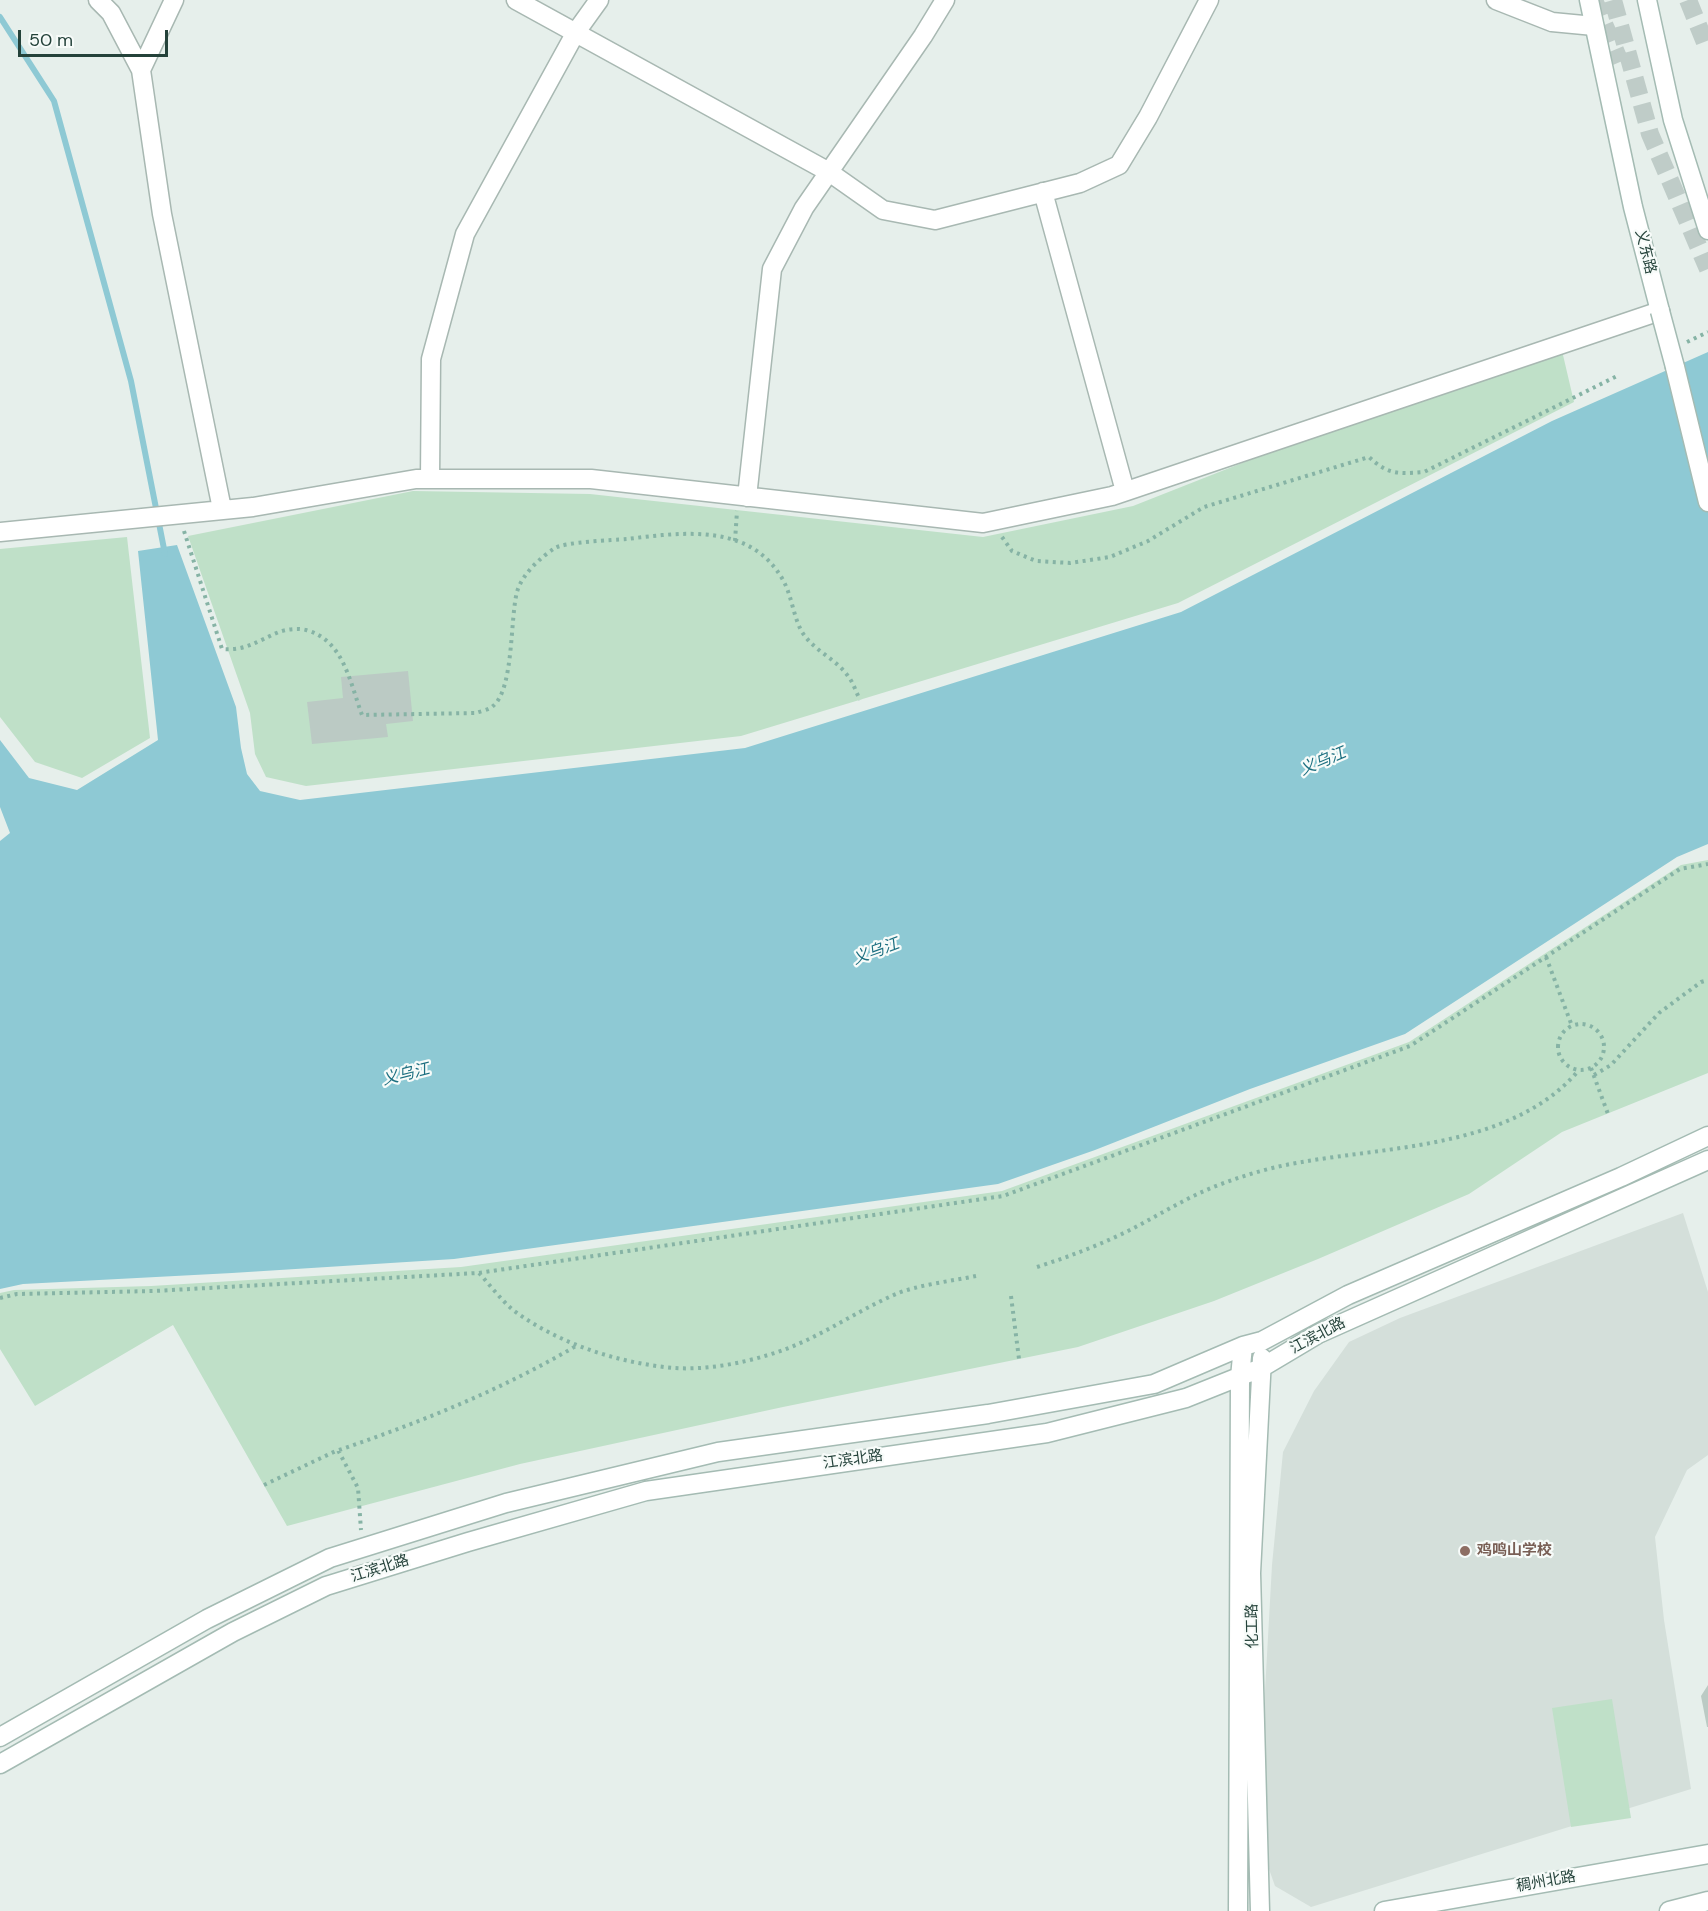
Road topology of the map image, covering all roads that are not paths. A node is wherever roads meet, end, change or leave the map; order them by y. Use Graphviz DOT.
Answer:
graph roads {
  1 [pos="98,0"];
  2 [pos="174,0"];
  3 [pos="516,0"];
  4 [pos="599,0"];
  5 [pos="945,0"];
  6 [pos="1209,0"];
  7 [pos="1496,0"];
  8 [pos="1589,0"];
  9 [pos="1647,0"];
  10 [pos="1594,26"];
  11 [pos="576,32"];
  12 [pos="141,70"];
  13 [pos="829,172"];
  14 [pos="1043,192"];
  15 [pos="1708,230"];
  16 [pos="1660,311"];
  17 [pos="430,479"];
  18 [pos="1125,491"];
  19 [pos="747,497"];
  20 [pos="1708,502"];
  21 [pos="222,509"];
  22 [pos="0,532"];
  23 [pos="1708,1136"];
  24 [pos="1708,1160"];
  25 [pos="1262,1341"];
  26 [pos="1243,1346"];
  27 [pos="1261,1368"];
  28 [pos="1240,1377"];
  29 [pos="0,1737"];
  30 [pos="0,1764"];
  31 [pos="1708,1854"];
  32 [pos="1701,1905"];
  33 [pos="1238,1911"];
  34 [pos="1260,1911"];
  35 [pos="1384,1911"];
  36 [pos="1669,1911"];
  1 -- 12 [label="street"];
  2 -- 12 [label="street"];
  3 -- 11 [label="street"];
  4 -- 11 [label="street"];
  5 -- 13 [label="street"];
  6 -- 14 [label="street"];
  7 -- 10 [label="street"];
  8 -- 10 [label="street, 义东路"];
  9 -- 15 [label="street"];
  10 -- 16 [label="street, 义东路"];
  11 -- 13 [label="street"];
  11 -- 17 [label="street"];
  12 -- 21 [label="street"];
  13 -- 14 [label="street"];
  13 -- 19 [label="street"];
  14 -- 18 [label="street"];
  16 -- 18 [label="street"];
  16 -- 20 [label="street, 义东路, bridge"];
  17 -- 19 [label="street"];
  17 -- 21 [label="street"];
  18 -- 19 [label="street"];
  21 -- 22 [label="street"];
  23 -- 25 [label="street, 江滨北路"];
  24 -- 27 [label="street, 江滨北路"];
  25 -- 26 [label="street, 江滨北路"];
  25 -- 27 [label="street, 化工路"];
  26 -- 28 [label="street, 化工路"];
  26 -- 29 [label="street, 江滨北路"];
  27 -- 28 [label="street, 江滨北路"];
  27 -- 34 [label="street, 化工路"];
  28 -- 30 [label="street, 江滨北路"];
  28 -- 33 [label="street, 化工路"];
  31 -- 35 [label="street, 稠州北路"];
  32 -- 36 [label="street"];
}
